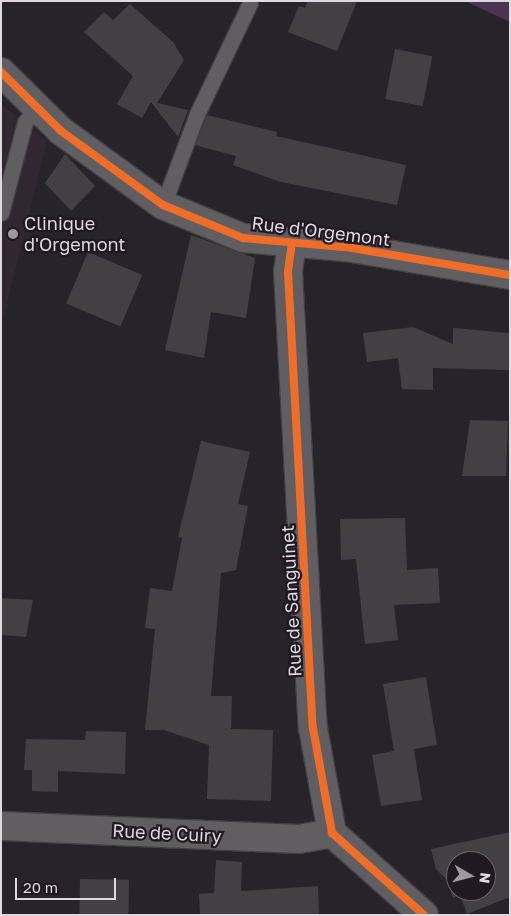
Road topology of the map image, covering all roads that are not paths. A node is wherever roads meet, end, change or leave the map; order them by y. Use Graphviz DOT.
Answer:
graph roads {
  1 [pos="250,3"];
  2 [pos="1,72"];
  3 [pos="37,107"];
  4 [pos="163,205"];
  5 [pos="1,213"];
  6 [pos="292,243"];
  7 [pos="510,275"];
  8 [pos="1,826"];
  9 [pos="332,833"];
  10 [pos="424,915"];
  1 -- 4 [label="lane"];
  2 -- 3 [label="street, Rue d'Orgemont"];
  3 -- 4 [label="street, Rue d'Orgemont"];
  3 -- 5 [label="lane"];
  4 -- 6 [label="street, Rue d'Orgemont"];
  6 -- 7 [label="street, Rue d'Orgemont"];
  6 -- 9 [label="street, Rue de Sanguinet"];
  8 -- 9 [label="street, Rue de Cuiry"];
  9 -- 10 [label="street"];
}
